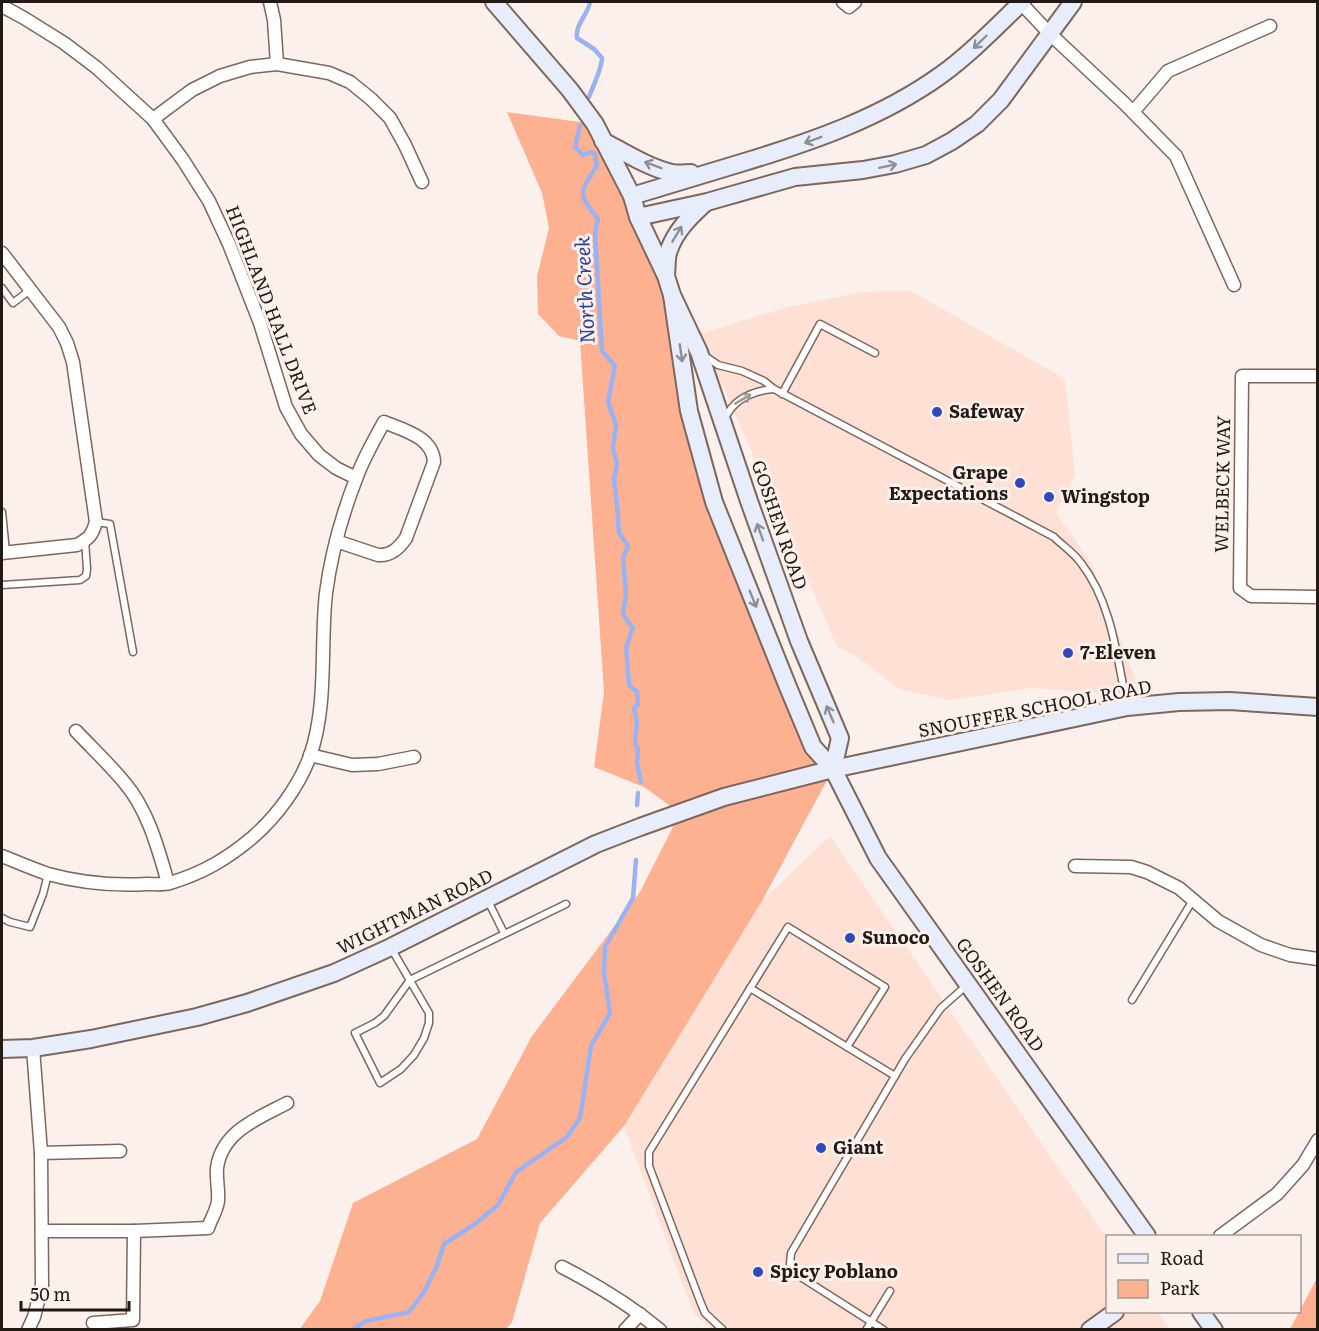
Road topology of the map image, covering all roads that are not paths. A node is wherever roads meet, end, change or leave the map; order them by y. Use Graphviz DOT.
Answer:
graph roads {
  1 [pos="270,2"];
  2 [pos="494,2"];
  3 [pos="843,2"];
  4 [pos="855,2"];
  5 [pos="1021,2"];
  6 [pos="1073,2"];
  7 [pos="2,6"];
  8 [pos="1270,26"];
  9 [pos="1049,33"];
  10 [pos="277,64"];
  11 [pos="1133,112"];
  12 [pos="153,119"];
  13 [pos="603,141"];
  14 [pos="707,173"];
  15 [pos="422,182"];
  16 [pos="632,196"];
  17 [pos="707,201"];
  18 [pos="638,217"];
  19 [pos="2,253"];
  20 [pos="666,276"];
  21 [pos="1234,285"];
  22 [pos="2,288"];
  23 [pos="30,290"];
  24 [pos="672,295"];
  25 [pos="699,352"];
  26 [pos="875,353"];
  27 [pos="1317,376"];
  28 [pos="774,389"];
  29 [pos="782,394"];
  30 [pos="723,423"];
  31 [pos="356,478"];
  32 [pos="2,512"];
  33 [pos="96,522"];
  34 [pos="85,541"];
  35 [pos="336,541"];
  36 [pos="4,552"];
  37 [pos="2,585"];
  38 [pos="1317,597"];
  39 [pos="132,652"];
  40 [pos="1127,707"];
  41 [pos="1317,707"];
  42 [pos="76,731"];
  43 [pos="310,755"];
  44 [pos="414,757"];
  45 [pos="833,769"];
  46 [pos="2,856"];
  47 [pos="1075,866"];
  48 [pos="48,873"];
  49 [pos="168,884"];
  50 [pos="486,899"];
  51 [pos="1193,900"];
  52 [pos="566,904"];
  53 [pos="2,918"];
  54 [pos="504,933"];
  55 [pos="391,947"];
  56 [pos="1317,959"];
  57 [pos="410,980"];
  58 [pos="968,985"];
  59 [pos="750,988"];
  60 [pos="1132,1000"];
  61 [pos="847,1047"];
  62 [pos="33,1048"];
  63 [pos="2,1049"];
  64 [pos="895,1076"];
  65 [pos="287,1103"];
  66 [pos="1317,1140"];
  67 [pos="120,1151"];
  68 [pos="41,1153"];
  69 [pos="42,1231"];
  70 [pos="134,1231"];
  71 [pos="1147,1235"];
  72 [pos="1221,1235"];
  73 [pos="562,1267"];
  74 [pos="890,1291"];
  75 [pos="1112,1313"];
  76 [pos="1202,1313"];
  77 [pos="640,1314"];
  78 [pos="871,1321"];
  79 [pos="93,1323"];
  80 [pos="28,1329"];
  81 [pos="625,1329"];
  82 [pos="660,1329"];
  83 [pos="723,1329"];
  84 [pos="866,1329"];
  85 [pos="884,1329"];
  86 [pos="1090,1329"];
  87 [pos="1214,1329"];
  1 -- 10 [label="street"];
  2 -- 13 [label="street, GOSHEN ROAD"];
  3 -- 4 [label="street"];
  5 -- 9 [label="street"];
  5 -- 14 [label="street, one-way"];
  6 -- 9 [label="street"];
  7 -- 12 [label="street, HIGHLAND HALL DRIVE"];
  8 -- 11 [label="street"];
  9 -- 11 [label="street"];
  17 -- 9 [label="street, one-way"];
  10 -- 12 [label="street"];
  10 -- 15 [label="street"];
  11 -- 21 [label="street"];
  12 -- 31 [label="street, HIGHLAND HALL DRIVE"];
  14 -- 13 [label="street, one-way"];
  13 -- 16 [label="street, GOSHEN ROAD"];
  14 -- 16 [label="street"];
  16 -- 18 [label="street, GOSHEN ROAD"];
  17 -- 18 [label="street"];
  20 -- 17 [label="street, one-way"];
  18 -- 20 [label="street, GOSHEN ROAD"];
  19 -- 23 [label="street"];
  20 -- 24 [label="street, GOSHEN ROAD"];
  22 -- 23 [label="lane"];
  23 -- 33 [label="street"];
  24 -- 25 [label="street, GOSHEN ROAD"];
  24 -- 45 [label="street, GOSHEN ROAD, one-way"];
  25 -- 28 [label="lane"];
  25 -- 30 [label="street, GOSHEN ROAD"];
  26 -- 29 [label="lane"];
  27 -- 38 [label="street, WELBECK WAY"];
  28 -- 29 [label="lane"];
  30 -- 28 [label="lane, one-way"];
  29 -- 40 [label="lane"];
  45 -- 30 [label="street, GOSHEN ROAD, one-way"];
  31 -- 35 [label="street"];
  31 -- 35 [label="street"];
  32 -- 36 [label="lane"];
  33 -- 34 [label="street"];
  33 -- 39 [label="lane"];
  34 -- 36 [label="street"];
  34 -- 37 [label="lane"];
  35 -- 43 [label="street"];
  40 -- 41 [label="street, SNOUFFER SCHOOL ROAD"];
  40 -- 45 [label="street, SNOUFFER SCHOOL ROAD"];
  42 -- 49 [label="street"];
  43 -- 44 [label="street"];
  43 -- 49 [label="street"];
  45 -- 50 [label="street, WIGHTMAN ROAD"];
  45 -- 58 [label="street, GOSHEN ROAD"];
  46 -- 48 [label="street"];
  47 -- 51 [label="street"];
  48 -- 49 [label="street"];
  48 -- 53 [label="lane"];
  50 -- 54 [label="lane"];
  50 -- 55 [label="street, WIGHTMAN ROAD"];
  51 -- 56 [label="street"];
  51 -- 60 [label="lane"];
  52 -- 54 [label="lane"];
  54 -- 57 [label="lane"];
  55 -- 57 [label="lane"];
  55 -- 62 [label="street, WIGHTMAN ROAD"];
  57 -- 57 [label="lane"];
  58 -- 64 [label="lane"];
  58 -- 71 [label="street, GOSHEN ROAD"];
  59 -- 61 [label="lane"];
  59 -- 61 [label="lane"];
  59 -- 83 [label="lane"];
  61 -- 64 [label="lane"];
  62 -- 63 [label="street, WIGHTMAN ROAD"];
  62 -- 68 [label="street"];
  64 -- 78 [label="lane"];
  65 -- 70 [label="street"];
  66 -- 72 [label="street"];
  67 -- 68 [label="street"];
  68 -- 69 [label="street"];
  69 -- 70 [label="street"];
  69 -- 80 [label="street"];
  70 -- 79 [label="street"];
  73 -- 77 [label="street"];
  74 -- 78 [label="lane"];
  75 -- 86 [label="street"];
  76 -- 87 [label="street"];
  77 -- 81 [label="street"];
  77 -- 82 [label="street"];
  78 -- 84 [label="lane"];
  78 -- 85 [label="lane"];
}
